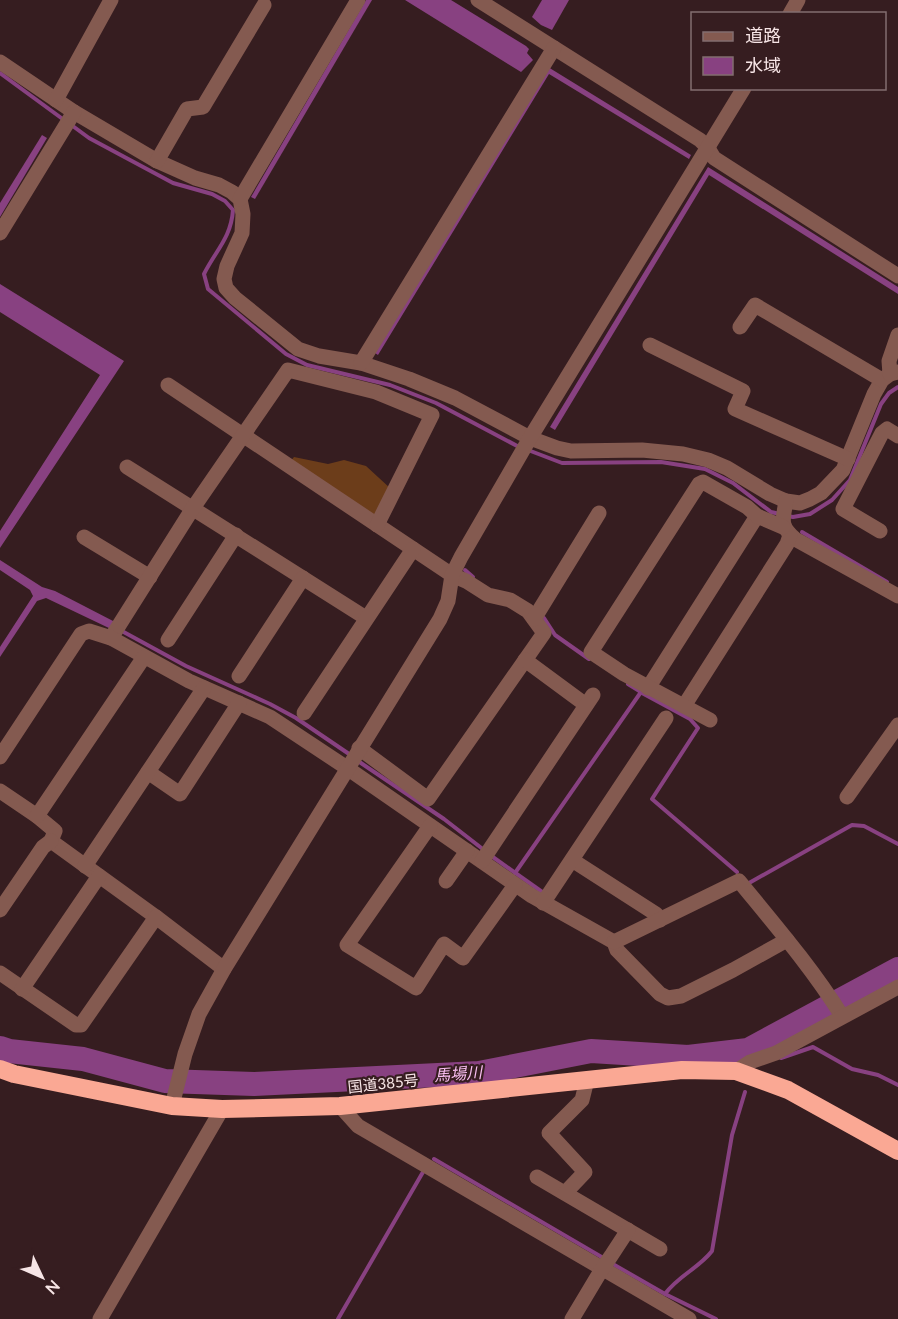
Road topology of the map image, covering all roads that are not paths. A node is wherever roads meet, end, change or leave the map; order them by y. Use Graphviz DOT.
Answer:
graph roads {
  1 [pos="478,0"];
  2 [pos="104,2"];
  3 [pos="353,2"];
  4 [pos="264,5"];
  5 [pos="554,48"];
  6 [pos="0,62"];
  7 [pos="743,90"];
  8 [pos="56,100"];
  9 [pos="70,119"];
  10 [pos="708,148"];
  11 [pos="157,161"];
  12 [pos="240,199"];
  13 [pos="0,233"];
  14 [pos="898,276"];
  15 [pos="740,327"];
  16 [pos="898,335"];
  17 [pos="650,345"];
  18 [pos="362,363"];
  19 [pos="890,375"];
  20 [pos="168,385"];
  21 [pos="243,435"];
  22 [pos="898,436"];
  23 [pos="529,440"];
  24 [pos="128,466"];
  25 [pos="705,471"];
  26 [pos="851,471"];
  27 [pos="193,508"];
  28 [pos="599,513"];
  29 [pos="757,516"];
  30 [pos="785,518"];
  31 [pos="377,525"];
  32 [pos="880,531"];
  33 [pos="236,536"];
  34 [pos="84,537"];
  35 [pos="413,549"];
  36 [pos="452,575"];
  37 [pos="150,577"];
  38 [pos="303,578"];
  39 [pos="897,592"];
  40 [pos="366,618"];
  41 [pos="534,619"];
  42 [pos="111,638"];
  43 [pos="168,640"];
  44 [pos="144,657"];
  45 [pos="525,660"];
  46 [pos="239,676"];
  47 [pos="204,688"];
  48 [pos="648,688"];
  49 [pos="239,703"];
  50 [pos="684,706"];
  51 [pos="304,713"];
  52 [pos="666,718"];
  53 [pos="710,720"];
  54 [pos="898,725"];
  55 [pos="0,757"];
  56 [pos="353,758"];
  57 [pos="147,772"];
  58 [pos="0,791"];
  59 [pos="847,797"];
  60 [pos="37,816"];
  61 [pos="430,826"];
  62 [pos="51,841"];
  63 [pos="467,851"];
  64 [pos="486,855"];
  65 [pos="572,860"];
  66 [pos="85,866"];
  67 [pos="99,876"];
  68 [pos="446,881"];
  69 [pos="515,885"];
  70 [pos="546,898"];
  71 [pos="0,910"];
  72 [pos="156,917"];
  73 [pos="660,920"];
  74 [pos="787,940"];
  75 [pos="614,942"];
  76 [pos="224,969"];
  77 [pos="0,973"];
  78 [pos="898,987"];
  79 [pos="22,988"];
  80 [pos="842,1016"];
  81 [pos="0,1069"];
  82 [pos="736,1071"];
  83 [pos="587,1080"];
  84 [pos="174,1101"];
  85 [pos="340,1106"];
  86 [pos="222,1109"];
  87 [pos="898,1151"];
  88 [pos="537,1177"];
  89 [pos="566,1193"];
  90 [pos="628,1230"];
  91 [pos="660,1249"];
  92 [pos="607,1262"];
  93 [pos="100,1319"];
  94 [pos="572,1319"];
  95 [pos="689,1319"];
  1 -- 5 [label="street"];
  2 -- 8 [label="street"];
  3 -- 12 [label="street"];
  4 -- 11 [label="street"];
  5 -- 10 [label="street"];
  5 -- 18 [label="street"];
  6 -- 8 [label="street"];
  7 -- 10 [label="street"];
  8 -- 9 [label="street"];
  9 -- 11 [label="street"];
  9 -- 13 [label="street"];
  10 -- 14 [label="street"];
  10 -- 23 [label="street"];
  11 -- 12 [label="street"];
  12 -- 18 [label="street"];
  15 -- 19 [label="street"];
  16 -- 19 [label="street"];
  17 -- 26 [label="street"];
  18 -- 23 [label="street"];
  19 -- 26 [label="street"];
  20 -- 21 [label="street"];
  21 -- 27 [label="street"];
  21 -- 31 [label="street"];
  21 -- 31 [label="street"];
  22 -- 26 [label="street"];
  23 -- 25 [label="street"];
  23 -- 36 [label="street"];
  24 -- 27 [label="street"];
  25 -- 29 [label="street"];
  25 -- 30 [label="street"];
  25 -- 48 [label="street"];
  26 -- 30 [label="street"];
  26 -- 32 [label="street"];
  27 -- 33 [label="street"];
  27 -- 37 [label="street"];
  28 -- 41 [label="street"];
  29 -- 30 [label="street"];
  29 -- 48 [label="street"];
  30 -- 39 [label="street"];
  30 -- 50 [label="street"];
  31 -- 35 [label="street"];
  33 -- 38 [label="street"];
  33 -- 43 [label="street"];
  34 -- 37 [label="street"];
  35 -- 36 [label="street"];
  35 -- 40 [label="street"];
  36 -- 41 [label="street"];
  36 -- 56 [label="street"];
  37 -- 42 [label="street"];
  38 -- 40 [label="street"];
  38 -- 46 [label="street"];
  40 -- 51 [label="street"];
  41 -- 45 [label="street"];
  42 -- 44 [label="street"];
  42 -- 55 [label="street"];
  44 -- 47 [label="street"];
  44 -- 60 [label="street"];
  45 -- 56 [label="street"];
  45 -- 64 [label="street"];
  47 -- 49 [label="street"];
  47 -- 57 [label="street"];
  48 -- 50 [label="street"];
  49 -- 56 [label="street"];
  49 -- 57 [label="street"];
  50 -- 53 [label="street"];
  52 -- 65 [label="street"];
  54 -- 59 [label="street"];
  56 -- 61 [label="street"];
  56 -- 76 [label="street"];
  57 -- 66 [label="street"];
  58 -- 60 [label="street"];
  60 -- 62 [label="street"];
  61 -- 63 [label="street"];
  61 -- 69 [label="street"];
  62 -- 66 [label="street"];
  62 -- 71 [label="street"];
  63 -- 64 [label="street"];
  63 -- 68 [label="street"];
  64 -- 69 [label="street"];
  65 -- 70 [label="street"];
  65 -- 73 [label="street"];
  66 -- 67 [label="street"];
  67 -- 72 [label="street"];
  67 -- 79 [label="street"];
  69 -- 70 [label="street"];
  70 -- 75 [label="street"];
  72 -- 76 [label="street"];
  72 -- 79 [label="street"];
  73 -- 74 [label="street"];
  73 -- 75 [label="street"];
  74 -- 75 [label="street"];
  74 -- 80 [label="street"];
  76 -- 84 [label="street"];
  77 -- 79 [label="street"];
  78 -- 80 [label="street"];
  80 -- 82 [label="street"];
  81 -- 84 [label="highway, 国道385号"];
  82 -- 83 [label="highway, 国道385号"];
  82 -- 87 [label="highway, 国道385号"];
  83 -- 85 [label="highway, 国道385号"];
  83 -- 89 [label="street"];
  84 -- 86 [label="highway, 国道385号"];
  85 -- 86 [label="highway, 国道385号"];
  85 -- 92 [label="street"];
  86 -- 93 [label="street"];
  88 -- 89 [label="street"];
  89 -- 90 [label="street"];
  90 -- 91 [label="street"];
  90 -- 92 [label="street"];
  92 -- 94 [label="street"];
  92 -- 95 [label="street"];
}
